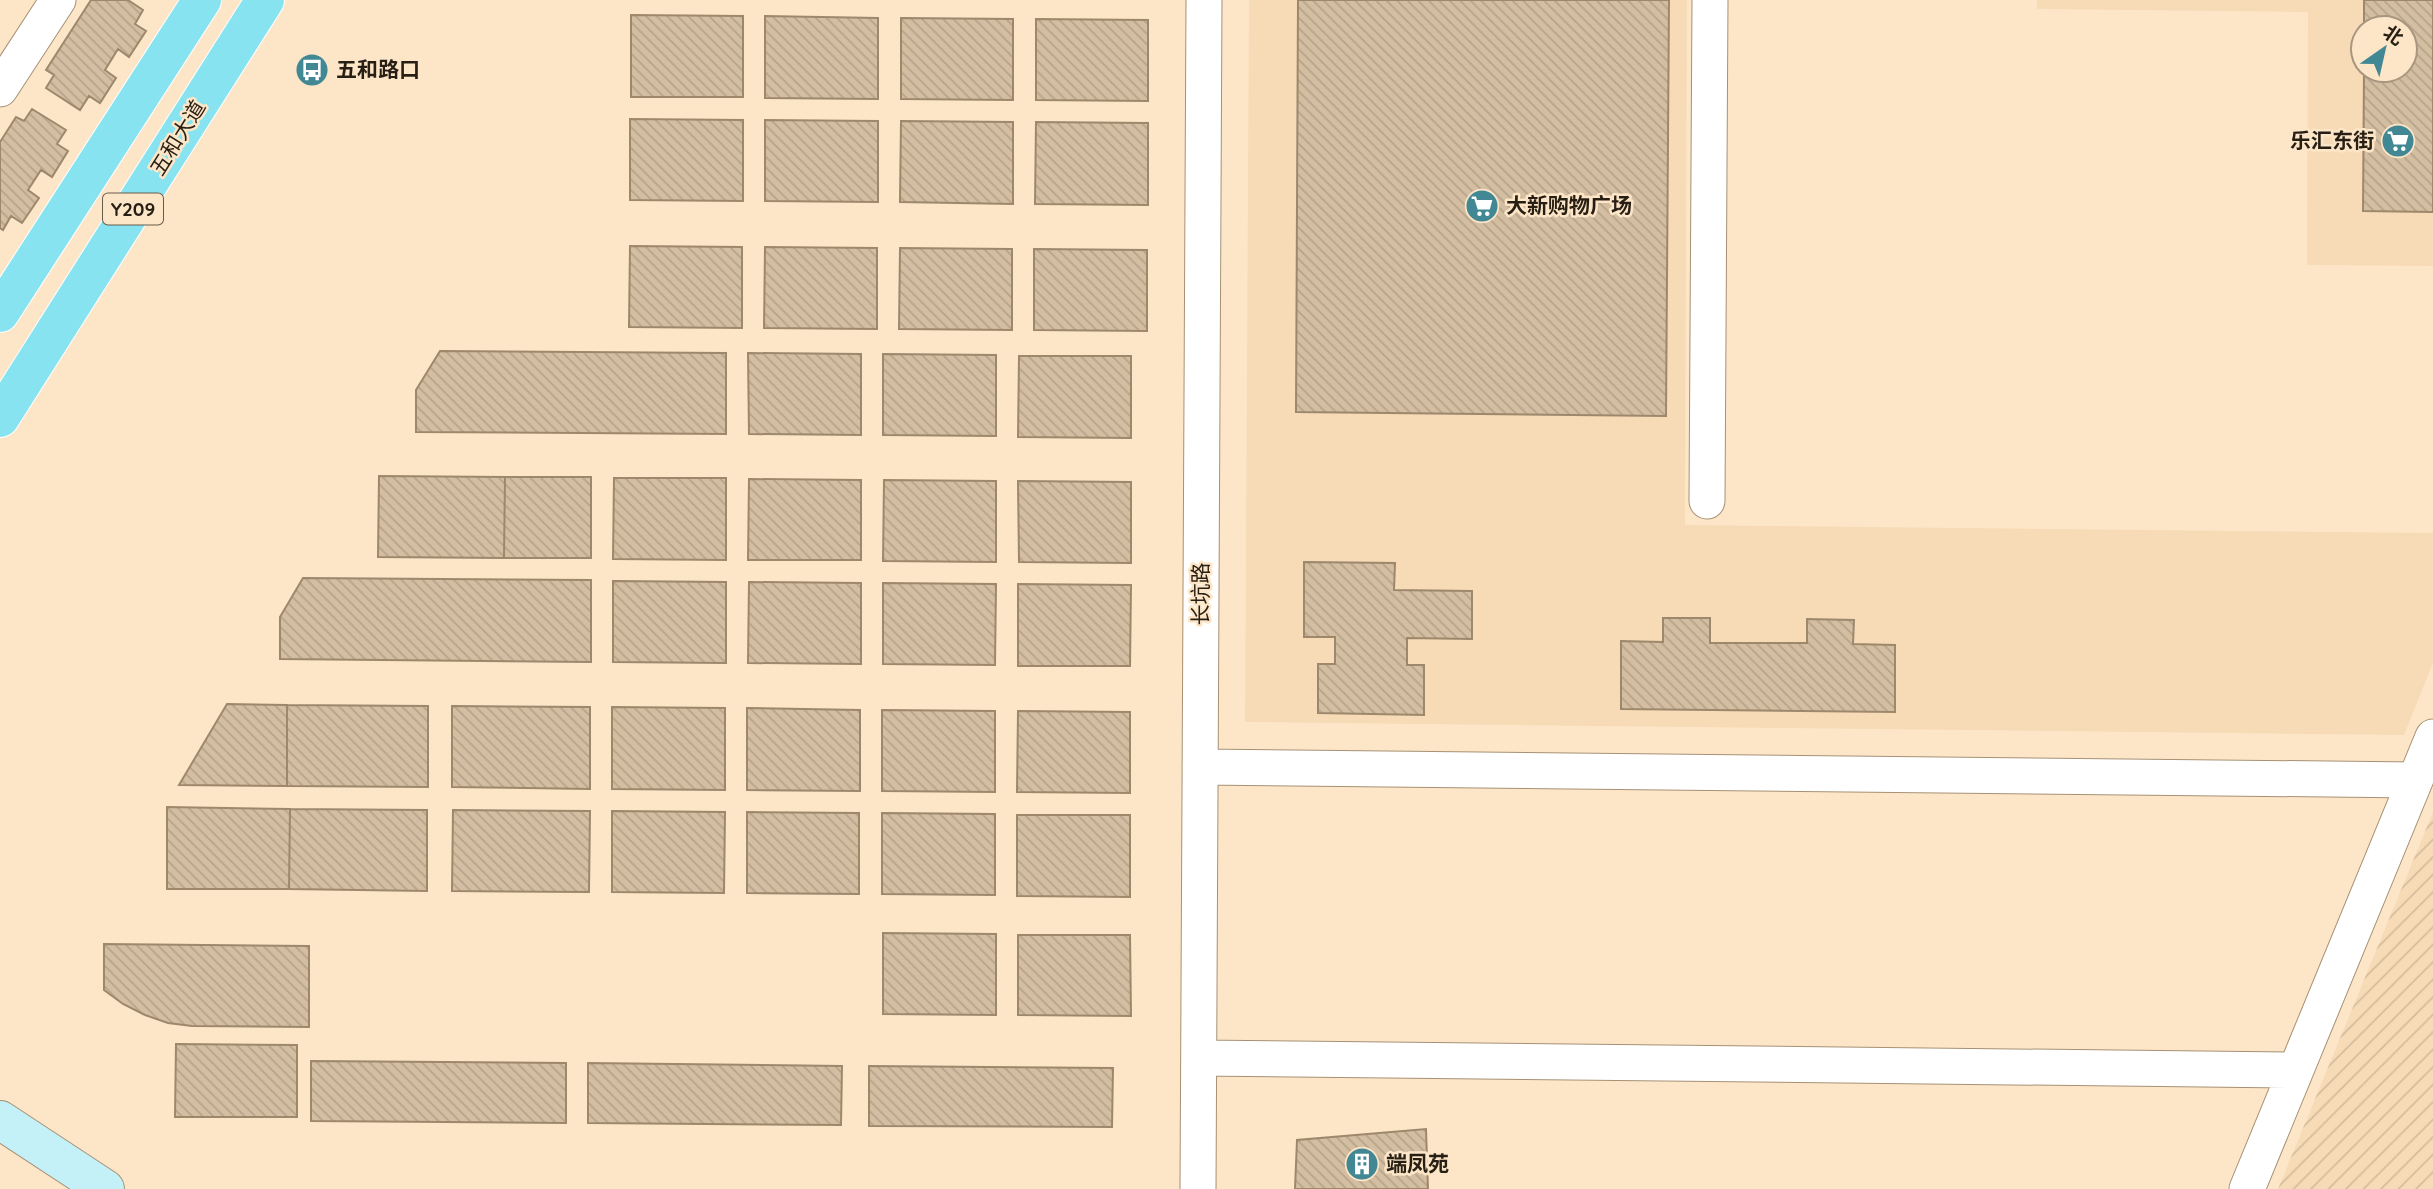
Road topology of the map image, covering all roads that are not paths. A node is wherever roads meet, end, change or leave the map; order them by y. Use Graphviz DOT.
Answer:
graph roads {
  1 [pos="58,0"];
  2 [pos="202,0"];
  3 [pos="265,0"];
  4 [pos="1204,0"];
  5 [pos="1710,0"];
  6 [pos="0,89"];
  7 [pos="0,313"];
  8 [pos="0,418"];
  9 [pos="1707,501"];
  10 [pos="2433,737"];
  11 [pos="1200,767"];
  12 [pos="2415,780"];
  13 [pos="1199,1058"];
  14 [pos="2296,1070"];
  15 [pos="0,1121"];
  16 [pos="105,1189"];
  17 [pos="1198,1189"];
  18 [pos="2247,1189"];
  1 -- 6 [label="street"];
  2 -- 7 [label="main road, Y209"];
  3 -- 8 [label="main road, 五和大道 / Y209"];
  4 -- 11 [label="street, 长坑路"];
  5 -- 9 [label="street"];
  10 -- 12 [label="street"];
  11 -- 12 [label="street"];
  11 -- 13 [label="street, 长坑路"];
  12 -- 14 [label="street"];
  13 -- 14 [label="street"];
  13 -- 17 [label="street, 长坑路"];
  14 -- 18 [label="street"];
  15 -- 16 [label="street"];
}
